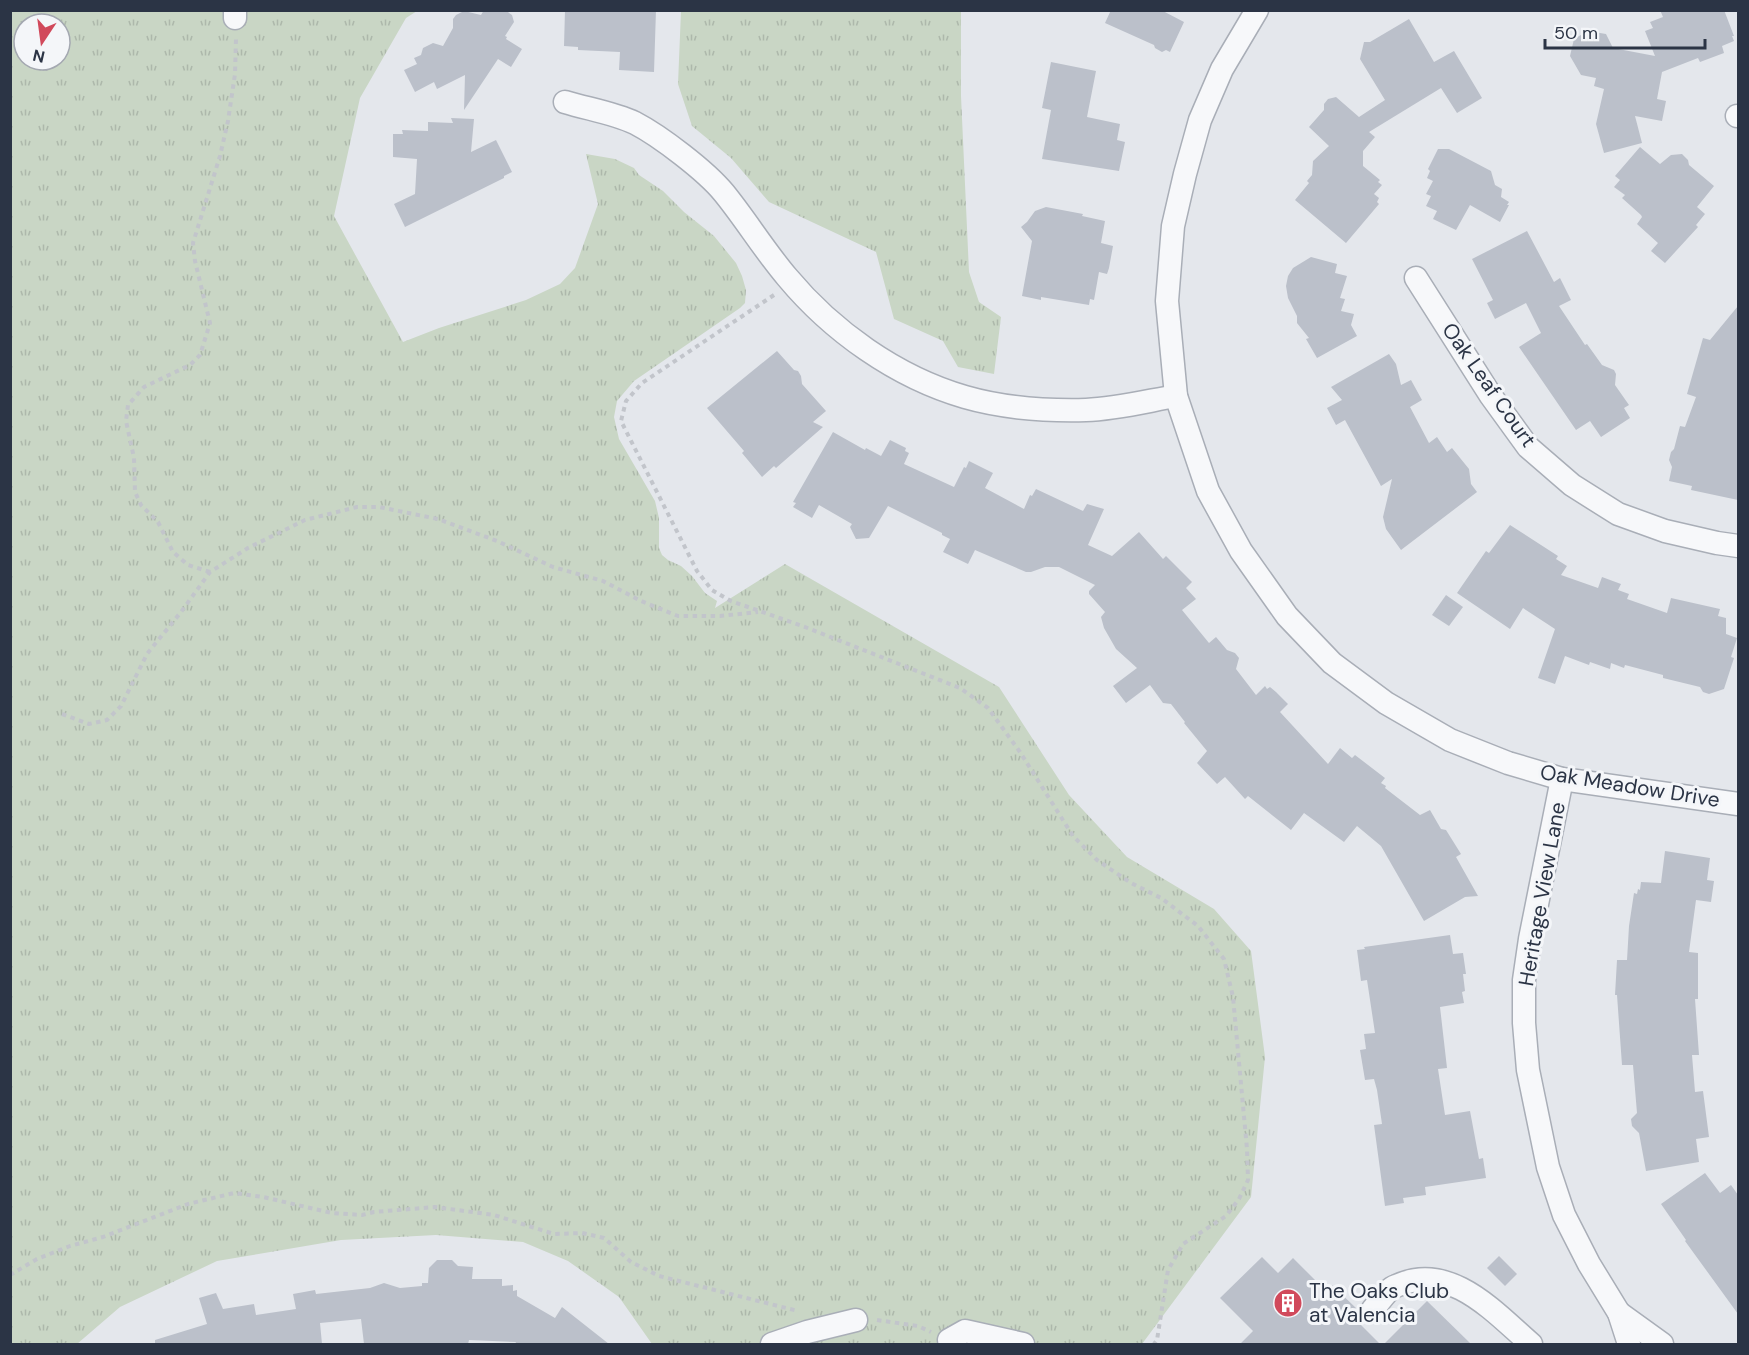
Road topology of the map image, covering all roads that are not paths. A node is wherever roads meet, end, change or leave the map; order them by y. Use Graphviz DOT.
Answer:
graph roads {
  1 [pos="1257,10"];
  2 [pos="565,102"];
  3 [pos="1416,278"];
  4 [pos="1176,396"];
  5 [pos="1738,546"];
  6 [pos="1562,779"];
  7 [pos="1738,804"];
  8 [pos="1373,1309"];
  9 [pos="1619,1313"];
  10 [pos="856,1320"];
  11 [pos="949,1340"];
  12 [pos="772,1344"];
  13 [pos="1023,1344"];
  14 [pos="1531,1344"];
  15 [pos="1629,1344"];
  16 [pos="1662,1344"];
  1 -- 4 [label="street, Oak Meadow Drive"];
  2 -- 4 [label="street"];
  3 -- 5 [label="street, Oak Leaf Court"];
  4 -- 6 [label="street, Oak Meadow Drive"];
  6 -- 7 [label="street, Oak Meadow Drive"];
  6 -- 9 [label="street, Heritage View Lane"];
  8 -- 14 [label="street"];
  9 -- 15 [label="street, Heritage View Lane"];
  9 -- 16 [label="street, Heritage View Lane"];
  10 -- 12 [label="street"];
  11 -- 13 [label="street"];
}
